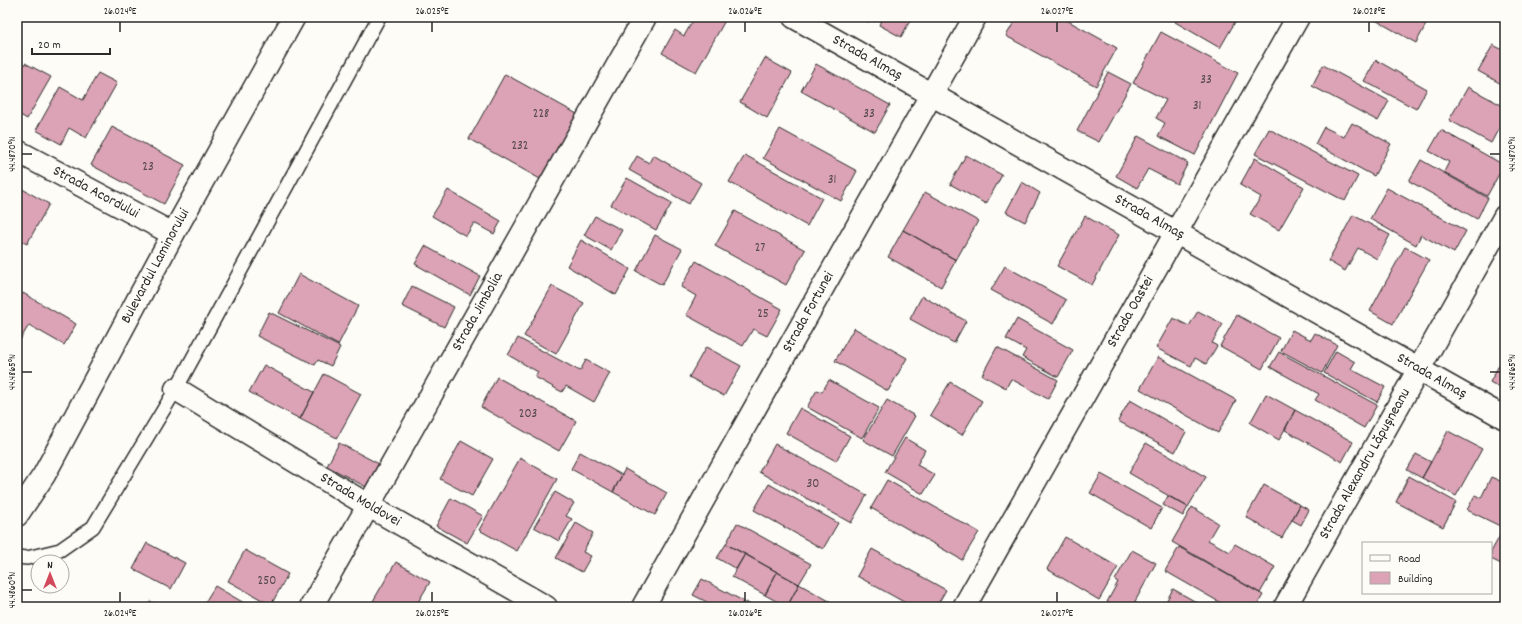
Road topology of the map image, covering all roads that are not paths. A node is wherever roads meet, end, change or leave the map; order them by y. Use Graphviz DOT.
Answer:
graph roads {
  1 [pos="294,17"];
  2 [pos="379,17"];
  3 [pos="645,17"];
  4 [pos="794,17"];
  5 [pos="975,17"];
  6 [pos="1298,17"];
  7 [pos="931,94"];
  8 [pos="17,151"];
  9 [pos="1505,216"];
  10 [pos="1176,233"];
  11 [pos="173,234"];
  12 [pos="1419,369"];
  13 [pos="176,389"];
  14 [pos="1505,418"];
  15 [pos="369,506"];
  16 [pos="17,515"];
  17 [pos="17,557"];
  18 [pos="311,607"];
  19 [pos="546,607"];
  20 [pos="643,607"];
  21 [pos="964,607"];
  22 [pos="1285,607"];
  1 -- 11 [label="street, Bulevardul Laminorului"];
  2 -- 13 [label="lane"];
  3 -- 15 [label="street, Strada Jimbolia"];
  4 -- 7 [label="street, Strada Almaș"];
  5 -- 7 [label="street, Strada Fortunei"];
  6 -- 10 [label="street, Strada Oastei"];
  7 -- 10 [label="street, Strada Almaș"];
  7 -- 20 [label="street, Strada Fortunei"];
  8 -- 11 [label="street, Strada Acordului"];
  9 -- 12 [label="street, Strada Alexandru Lăpușneanu"];
  10 -- 12 [label="street, Strada Almaș"];
  10 -- 21 [label="street, Strada Oastei"];
  11 -- 16 [label="street, Bulevardul Laminorului"];
  12 -- 14 [label="street, Strada Almaș"];
  12 -- 22 [label="street, Strada Alexandru Lăpușneanu"];
  13 -- 15 [label="street, Strada Moldovei"];
  13 -- 17 [label="lane"];
  15 -- 18 [label="street, Strada Jimbolia"];
  15 -- 19 [label="street, Strada Moldovei"];
}
